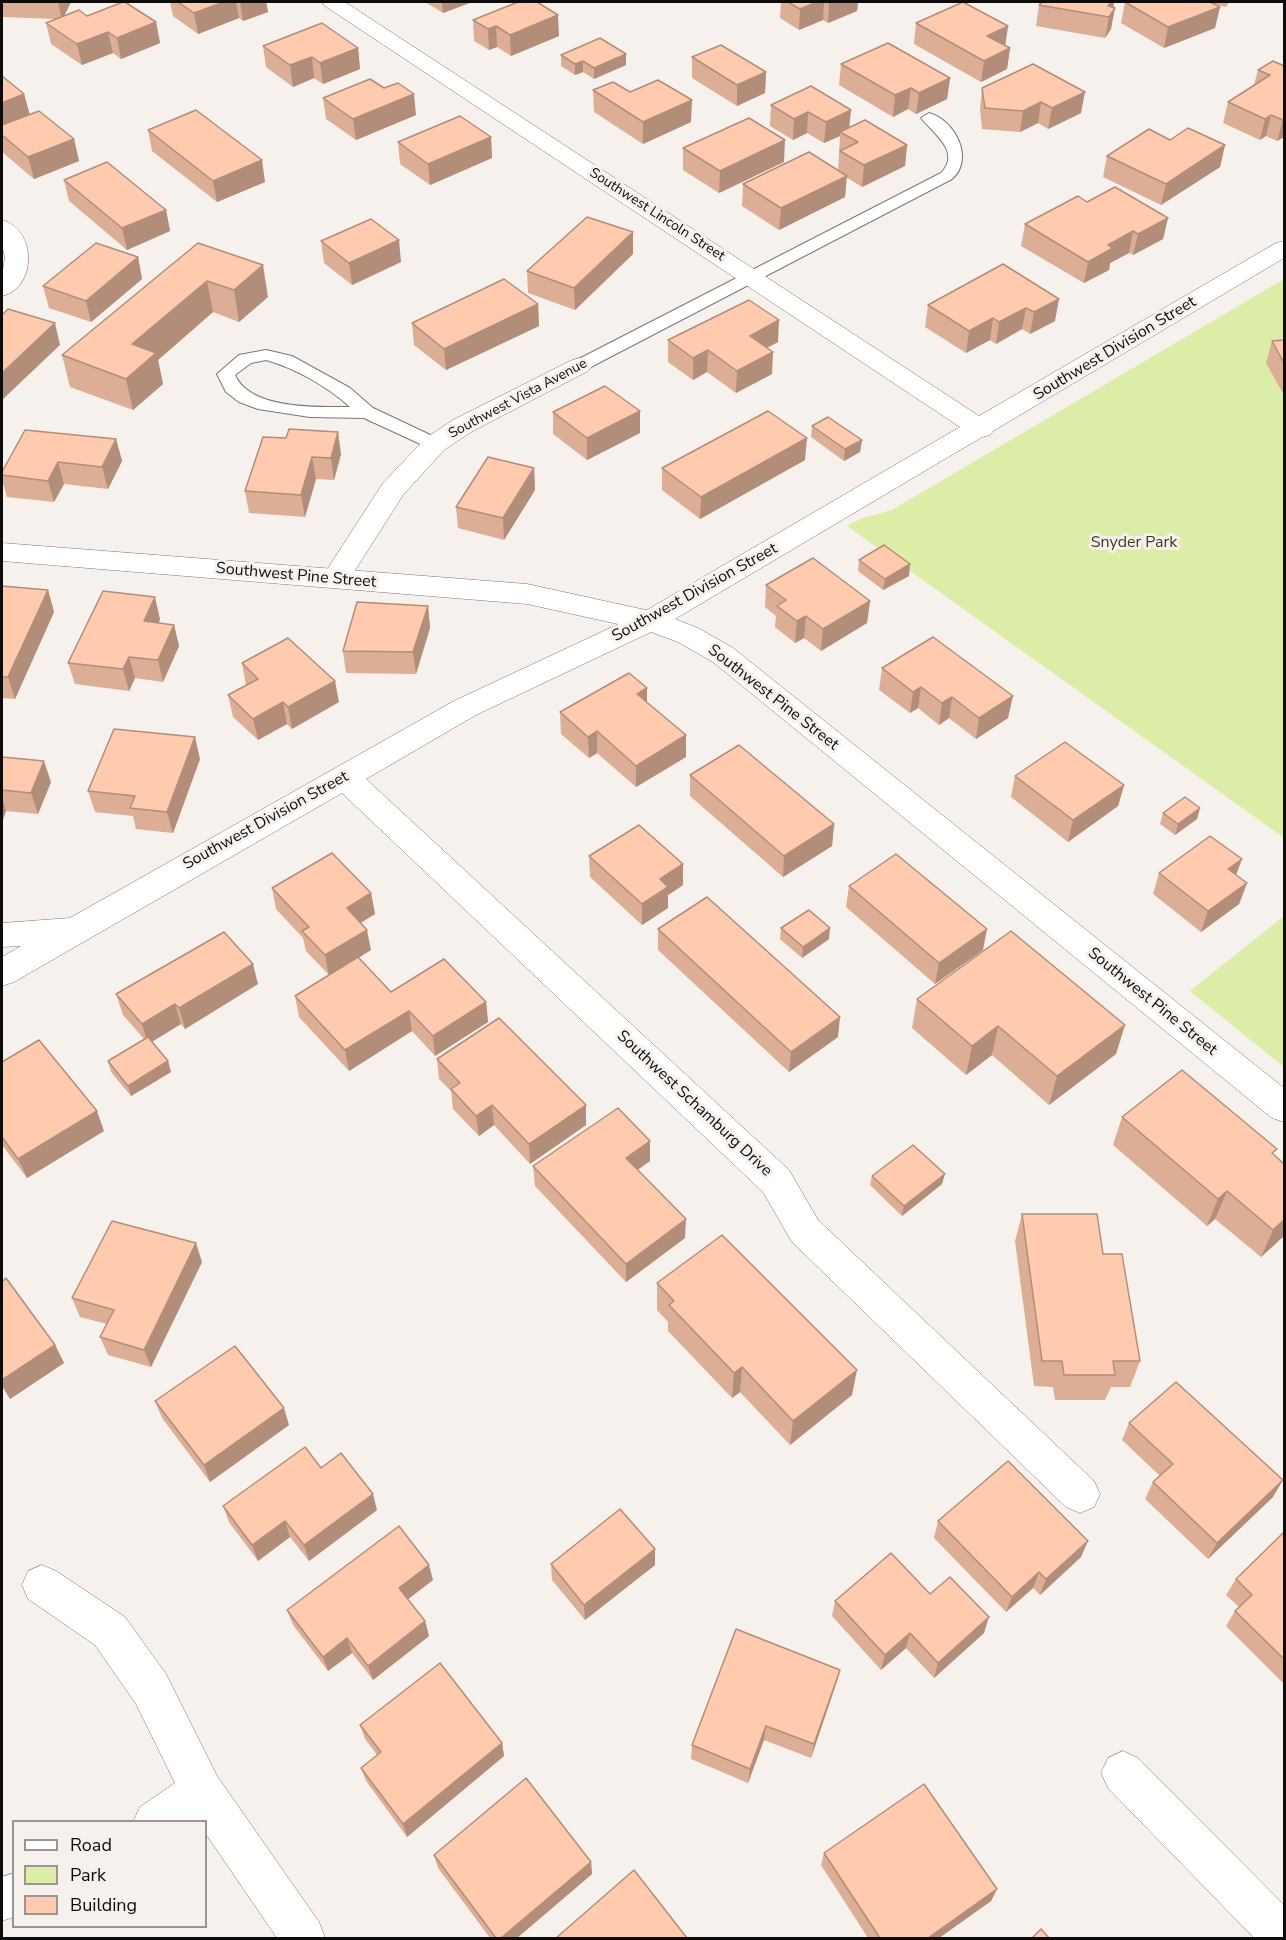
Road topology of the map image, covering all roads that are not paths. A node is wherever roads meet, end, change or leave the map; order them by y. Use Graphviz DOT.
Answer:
graph roads {
  1 [pos="332,2"];
  2 [pos="929,118"];
  3 [pos="2,227"];
  4 [pos="1284,248"];
  5 [pos="750,276"];
  6 [pos="2,289"];
  7 [pos="579,366"];
  8 [pos="367,412"];
  9 [pos="981,429"];
  10 [pos="435,444"];
  11 [pos="2,552"];
  12 [pos="335,579"];
  13 [pos="650,621"];
  14 [pos="344,777"];
  15 [pos="78,929"];
  16 [pos="2,935"];
  17 [pos="2,973"];
  18 [pos="1284,1108"];
  19 [pos="1080,1494"];
  20 [pos="42,1585"];
  21 [pos="1123,1773"];
  22 [pos="202,1791"];
  23 [pos="157,1820"];
  24 [pos="1284,1937"];
  25 [pos="303,1938"];
  1 -- 5 [label="street, Southwest Lincoln Street"];
  2 -- 5 [label="lane, Southwest Vista Avenue"];
  3 -- 6 [label="street"];
  4 -- 9 [label="street, Southwest Division Street"];
  5 -- 7 [label="lane, Southwest Vista Avenue"];
  5 -- 9 [label="street, Southwest Lincoln Street"];
  7 -- 10 [label="street, Southwest Vista Avenue"];
  8 -- 8 [label="lane"];
  8 -- 10 [label="lane"];
  9 -- 13 [label="street, Southwest Division Street"];
  10 -- 12 [label="street, Southwest Vista Avenue"];
  11 -- 12 [label="street, Southwest Pine Street"];
  12 -- 13 [label="street, Southwest Pine Street"];
  13 -- 14 [label="street, Southwest Division Street"];
  13 -- 18 [label="street, Southwest Pine Street"];
  14 -- 15 [label="street, Southwest Division Street"];
  14 -- 19 [label="street, Southwest Schamburg Drive"];
  15 -- 16 [label="street"];
  15 -- 17 [label="street, Southwest Division Street"];
  20 -- 22 [label="street"];
  21 -- 24 [label="street"];
  22 -- 23 [label="street"];
  22 -- 25 [label="street"];
}
